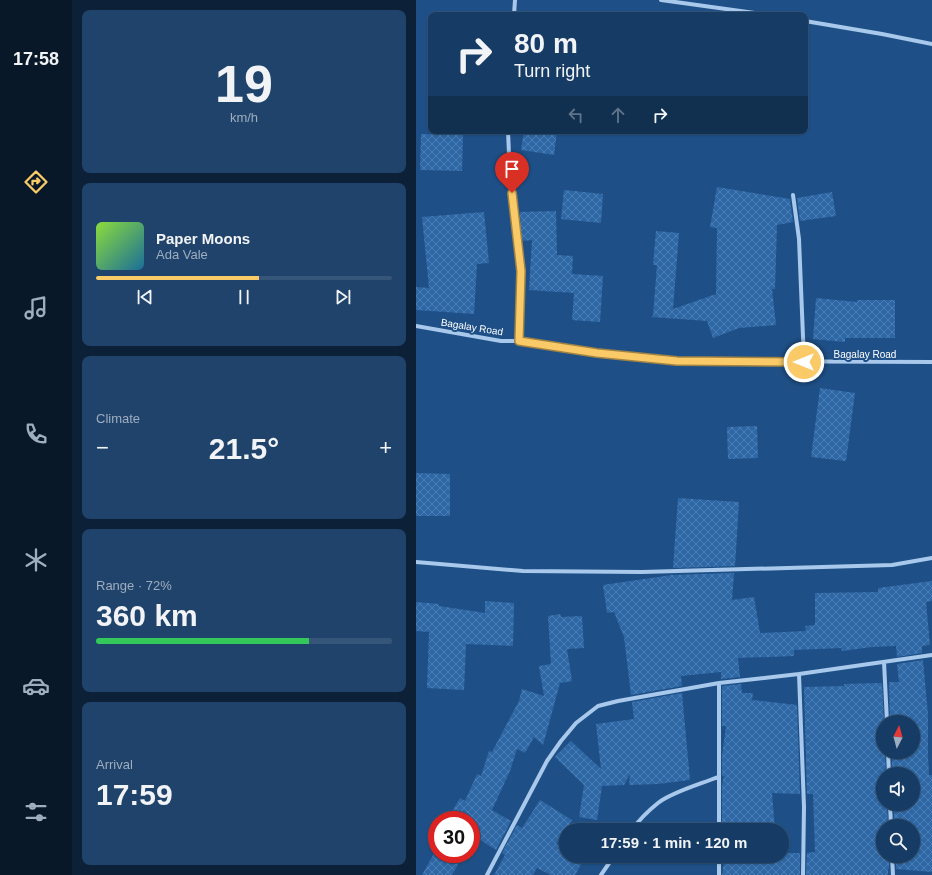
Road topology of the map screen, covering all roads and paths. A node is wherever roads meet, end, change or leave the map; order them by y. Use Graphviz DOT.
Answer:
graph roads {
  1 [pos="515,0"];
  2 [pos="661,0"];
  3 [pos="514,12"];
  4 [pos="748,12"];
  5 [pos="808,22"];
  6 [pos="932,44"];
  7 [pos="508,134"];
  8 [pos="793,195"];
  9 [pos="416,326"];
  10 [pos="519,341"];
  11 [pos="804,362"];
  12 [pos="932,362"];
  13 [pos="932,558"];
  14 [pos="416,562"];
  15 [pos="932,655"];
  16 [pos="884,662"];
  17 [pos="799,674"];
  18 [pos="719,683"];
  19 [pos="887,715"];
  20 [pos="718,778"];
  21 [pos="637,823"];
  22 [pos="719,823"];
  23 [pos="609,863"];
  24 [pos="719,863"];
  25 [pos="892,863"];
  26 [pos="487,875"];
  27 [pos="601,875"];
  28 [pos="719,875"];
  29 [pos="803,875"];
  30 [pos="893,875"];
  1 -- 3 [label="street"];
  2 -- 4 [label="street"];
  5 -- 6 [label="street"];
  7 -- 10 [label="street"];
  8 -- 11 [label="street"];
  9 -- 10 [label="street, Bagalay Road"];
  10 -- 11 [label="street, Bagalay Road"];
  11 -- 12 [label="street, Bagalay Road"];
  13 -- 14 [label="street"];
  15 -- 16 [label="street"];
  16 -- 17 [label="street"];
  16 -- 19 [label="street"];
  17 -- 18 [label="street"];
  17 -- 29 [label="street"];
  18 -- 20 [label="street"];
  18 -- 26 [label="street"];
  20 -- 21 [label="street"];
  20 -- 22 [label="street"];
  23 -- 27 [label="street"];
  24 -- 28 [label="street"];
  25 -- 30 [label="street"];
}
